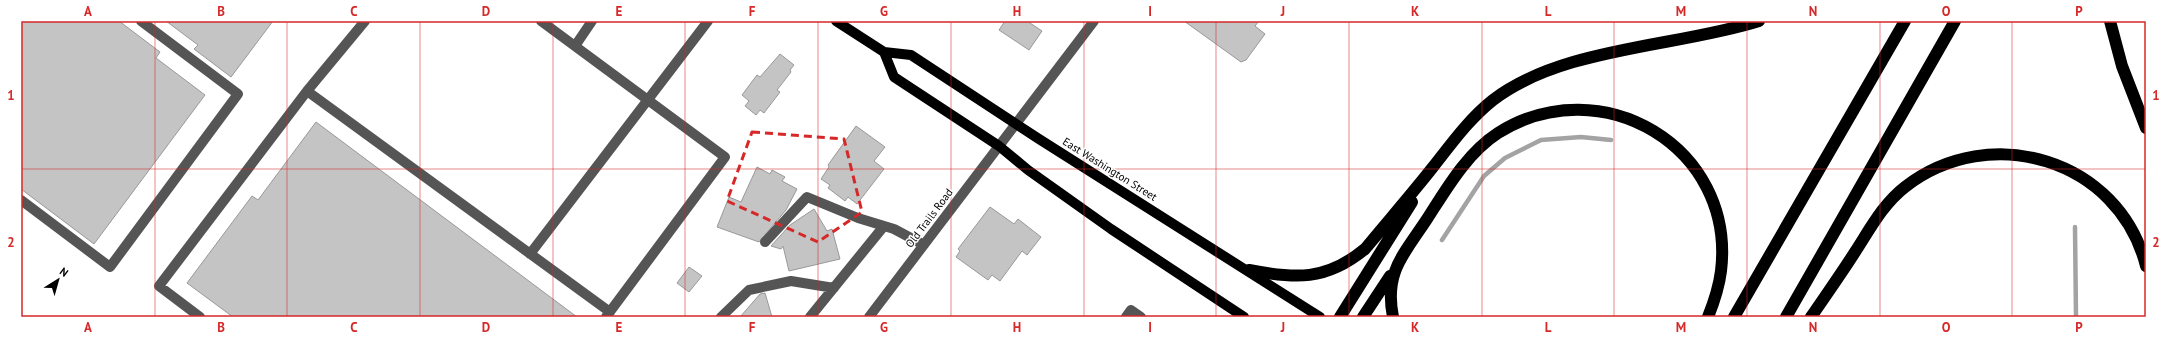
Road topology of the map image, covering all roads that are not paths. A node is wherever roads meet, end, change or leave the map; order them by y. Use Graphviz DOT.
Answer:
graph roads {
  1 [pos="141,21"];
  2 [pos="365,21"];
  3 [pos="542,21"];
  4 [pos="592,21"];
  5 [pos="708,21"];
  6 [pos="836,21"];
  7 [pos="1094,21"];
  8 [pos="1759,21"];
  9 [pos="1906,21"];
  10 [pos="1955,21"];
  11 [pos="2110,21"];
  12 [pos="575,46"];
  13 [pos="884,52"];
  14 [pos="307,91"];
  15 [pos="647,99"];
  16 [pos="1015,124"];
  17 [pos="2146,128"];
  18 [pos="999,146"];
  19 [pos="1433,167"];
  20 [pos="21,200"];
  21 [pos="884,226"];
  22 [pos="765,242"];
  23 [pos="924,245"];
  24 [pos="530,254"];
  25 [pos="1397,265"];
  26 [pos="2146,266"];
  27 [pos="1249,270"];
  28 [pos="834,288"];
  29 [pos="608,315"];
  30 [pos="200,317"];
  31 [pos="721,317"];
  32 [pos="810,317"];
  33 [pos="869,317"];
  34 [pos="1126,317"];
  35 [pos="1141,317"];
  36 [pos="1244,317"];
  37 [pos="1320,317"];
  38 [pos="1340,317"];
  39 [pos="1363,317"];
  40 [pos="1393,317"];
  41 [pos="1708,317"];
  42 [pos="1734,317"];
  43 [pos="1786,317"];
  44 [pos="1811,317"];
  1 -- 20 [label="street"];
  2 -- 14 [label="street"];
  3 -- 12 [label="street"];
  4 -- 12 [label="street"];
  5 -- 15 [label="street"];
  6 -- 13 [label="main road, East Washington Street"];
  7 -- 16 [label="street, Old Trails Road"];
  8 -- 19 [label="highway"];
  9 -- 42 [label="highway"];
  10 -- 43 [label="highway"];
  11 -- 17 [label="highway"];
  12 -- 15 [label="street"];
  13 -- 16 [label="main road, East Washington Street"];
  13 -- 18 [label="main road"];
  14 -- 24 [label="street"];
  14 -- 30 [label="street"];
  15 -- 24 [label="street"];
  15 -- 29 [label="street"];
  16 -- 18 [label="street, Old Trails Road"];
  16 -- 27 [label="main road, East Washington Street"];
  18 -- 23 [label="street, Old Trails Road"];
  18 -- 36 [label="main road"];
  19 -- 27 [label="highway"];
  19 -- 38 [label="highway"];
  21 -- 22 [label="street"];
  21 -- 23 [label="street"];
  21 -- 28 [label="street"];
  23 -- 33 [label="street, Old Trails Road"];
  24 -- 29 [label="street"];
  25 -- 39 [label="highway"];
  25 -- 40 [label="highway"];
  25 -- 41 [label="highway"];
  26 -- 44 [label="highway"];
  27 -- 37 [label="main road, East Washington Street"];
  28 -- 31 [label="street"];
  28 -- 32 [label="street"];
  34 -- 35 [label="street"];
}
